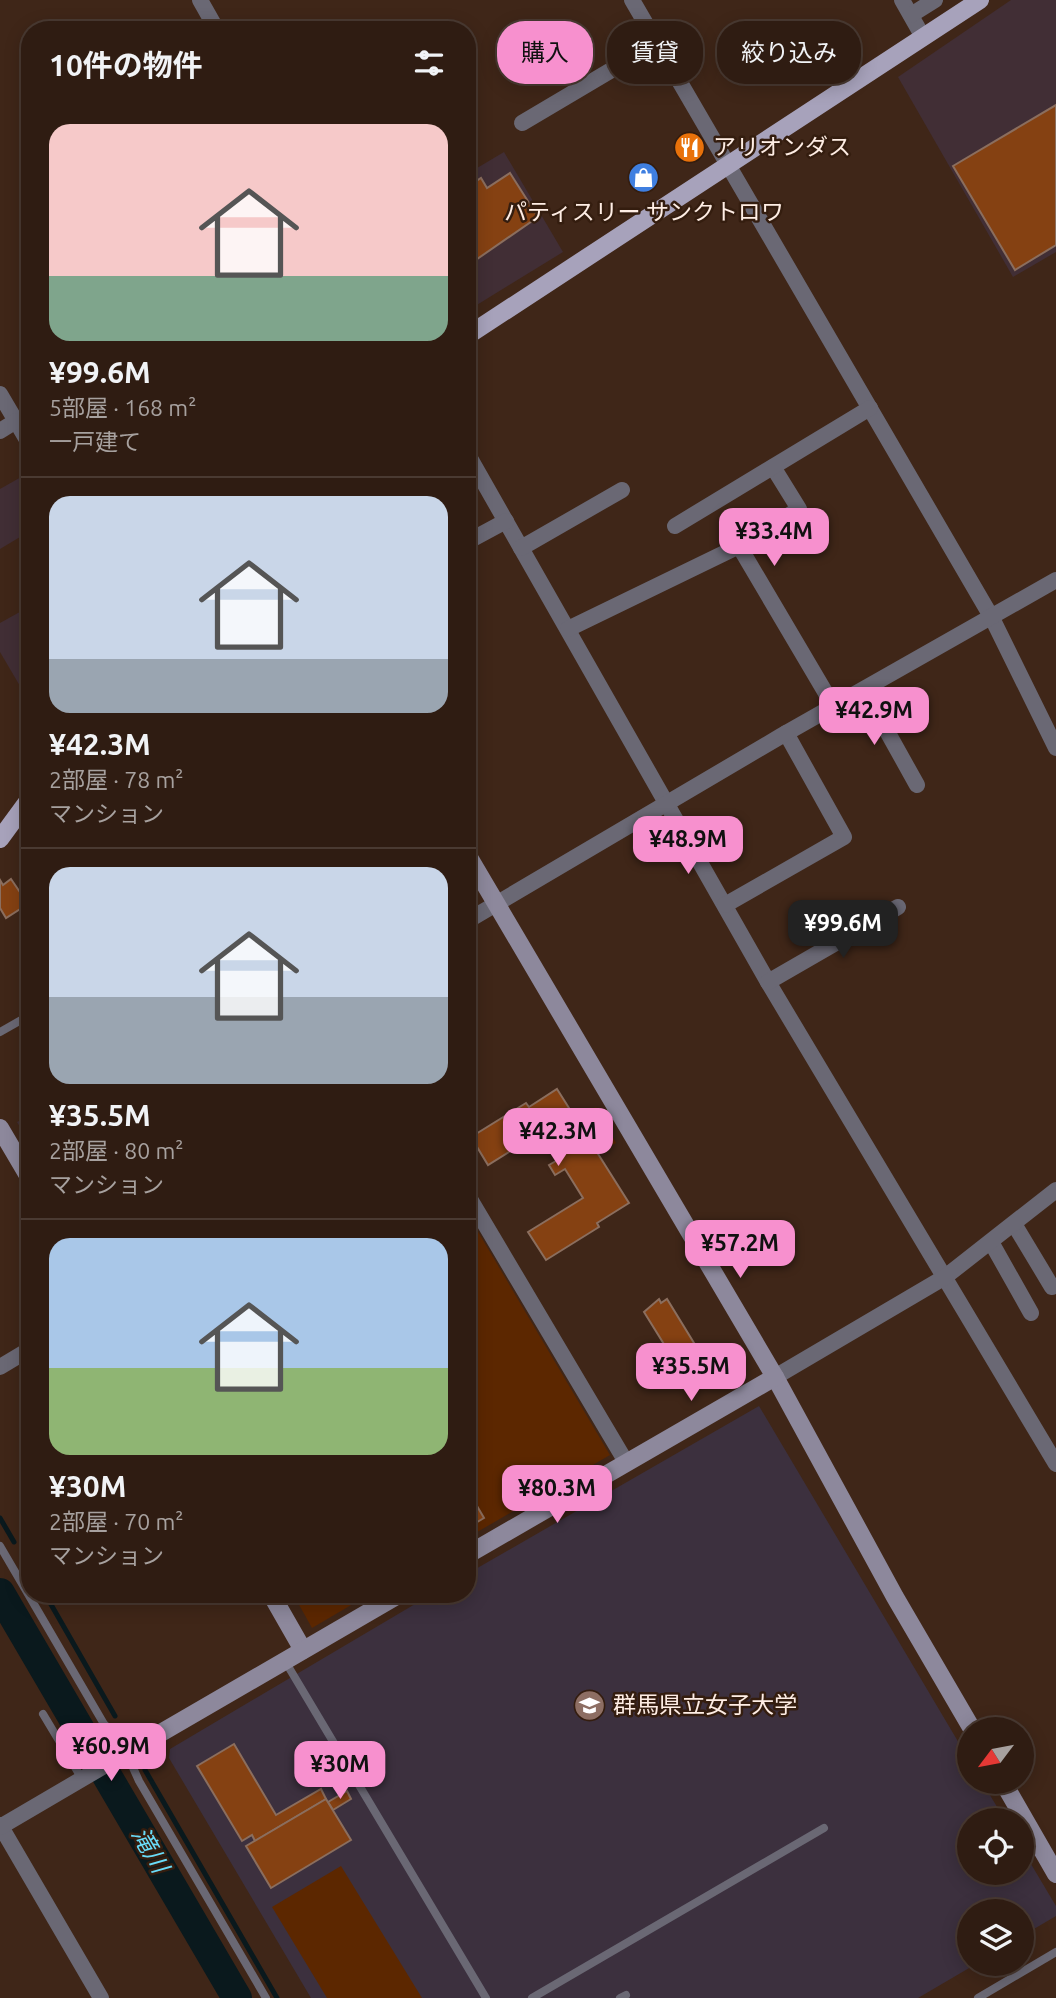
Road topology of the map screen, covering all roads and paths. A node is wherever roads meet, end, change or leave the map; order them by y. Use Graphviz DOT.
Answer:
graph roads {
  1 [pos="200,0"];
  2 [pos="632,0"];
  3 [pos="902,0"];
  4 [pos="935,0"];
  5 [pos="979,0"];
  6 [pos="911,15"];
  7 [pos="212,21"];
  8 [pos="644,21"];
  9 [pos="923,37"];
  10 [pos="607,73"];
  11 [pos="681,84"];
  12 [pos="522,123"];
  13 [pos="727,164"];
  14 [pos="476,329"];
  15 [pos="0,394"];
  16 [pos="870,408"];
  17 [pos="16,421"];
  18 [pos="21,429"];
  19 [pos="0,431"];
  20 [pos="774,467"];
  21 [pos="476,468"];
  22 [pos="622,490"];
  23 [pos="506,520"];
  24 [pos="675,526"];
  25 [pos="476,537"];
  26 [pos="740,546"];
  27 [pos="521,548"];
  28 [pos="1056,580"];
  29 [pos="992,618"];
  30 [pos="568,629"];
  31 [pos="864,690"];
  32 [pos="834,707"];
  33 [pos="786,733"];
  34 [pos="1056,748"];
  35 [pos="917,785"];
  36 [pos="669,803"];
  37 [pos="21,810"];
  38 [pos="0,839"];
  39 [pos="476,869"];
  40 [pos="496,903"];
  41 [pos="725,905"];
  42 [pos="898,907"];
  43 [pos="476,915"];
  44 [pos="768,982"];
  45 [pos="21,1020"];
  46 [pos="0,1032"];
  47 [pos="0,1128"];
  48 [pos="21,1164"];
  49 [pos="1056,1190"];
  50 [pos="476,1210"];
  51 [pos="1014,1224"];
  52 [pos="991,1242"];
  53 [pos="945,1277"];
  54 [pos="1052,1287"];
  55 [pos="1031,1313"];
  56 [pos="21,1354"];
  57 [pos="0,1367"];
  58 [pos="775,1377"];
  59 [pos="626,1462"];
  60 [pos="1056,1464"];
  61 [pos="0,1546"];
  62 [pos="476,1550"];
  63 [pos="21,1582"];
  64 [pos="33,1603"];
  65 [pos="276,1603"];
  66 [pos="384,1603"];
  67 [pos="303,1650"];
  68 [pos="285,1661"];
  69 [pos="43,1714"];
  70 [pos="965,1717"];
  71 [pos="123,1754"];
  72 [pos="83,1778"];
  73 [pos="1011,1794"];
  74 [pos="0,1826"];
  75 [pos="824,1828"];
  76 [pos="1050,1849"];
  77 [pos="1056,1874"];
  78 [pos="1056,1952"];
  79 [pos="101,1998"];
  80 [pos="266,1998"];
  81 [pos="486,1998"];
  82 [pos="532,1998"];
  83 [pos="978,1998"];
  1 -- 7 [label="street"];
  2 -- 8 [label="street"];
  3 -- 6 [label="street"];
  4 -- 6 [label="street"];
  5 -- 9 [label="main road"];
  6 -- 9 [label="street"];
  9 -- 13 [label="main road"];
  10 -- 12 [label="street"];
  11 -- 13 [label="street"];
  13 -- 14 [label="main road"];
  13 -- 16 [label="street"];
  15 -- 17 [label="street"];
  16 -- 20 [label="street"];
  16 -- 29 [label="street"];
  17 -- 18 [label="street"];
  17 -- 19 [label="street"];
  20 -- 24 [label="street"];
  20 -- 26 [label="street"];
  21 -- 23 [label="street"];
  22 -- 27 [label="street"];
  23 -- 25 [label="street"];
  23 -- 27 [label="street"];
  26 -- 30 [label="street"];
  26 -- 32 [label="street"];
  27 -- 30 [label="street"];
  28 -- 29 [label="street"];
  29 -- 31 [label="street"];
  29 -- 34 [label="street"];
  30 -- 36 [label="street"];
  31 -- 32 [label="street"];
  31 -- 35 [label="street"];
  32 -- 33 [label="street"];
  33 -- 36 [label="street"];
  33 -- 41 [label="street"];
  36 -- 40 [label="street"];
  36 -- 41 [label="street"];
  37 -- 38 [label="main road"];
  39 -- 40 [label="street"];
  40 -- 43 [label="street"];
  40 -- 58 [label="street"];
  41 -- 44 [label="street"];
  42 -- 44 [label="street"];
  44 -- 53 [label="street"];
  45 -- 46 [label="lane"];
  47 -- 48 [label="street"];
  49 -- 51 [label="street"];
  50 -- 59 [label="street"];
  51 -- 52 [label="street"];
  51 -- 54 [label="street"];
  52 -- 53 [label="street"];
  52 -- 55 [label="street"];
  53 -- 58 [label="street"];
  53 -- 60 [label="street"];
  56 -- 57 [label="street"];
  58 -- 59 [label="street"];
  58 -- 70 [label="street"];
  59 -- 62 [label="street"];
  61 -- 63 [label="lane"];
  64 -- 71 [label="lane"];
  65 -- 67 [label="street"];
  66 -- 67 [label="street"];
  67 -- 68 [label="street"];
  68 -- 71 [label="street"];
  68 -- 81 [label="lane"];
  69 -- 72 [label="lane"];
  71 -- 72 [label="street"];
  71 -- 80 [label="lane"];
  72 -- 74 [label="street"];
  73 -- 76 [label="street"];
  74 -- 79 [label="street"];
  75 -- 82 [label="lane"];
  76 -- 77 [label="street"];
  78 -- 83 [label="lane"];
}
